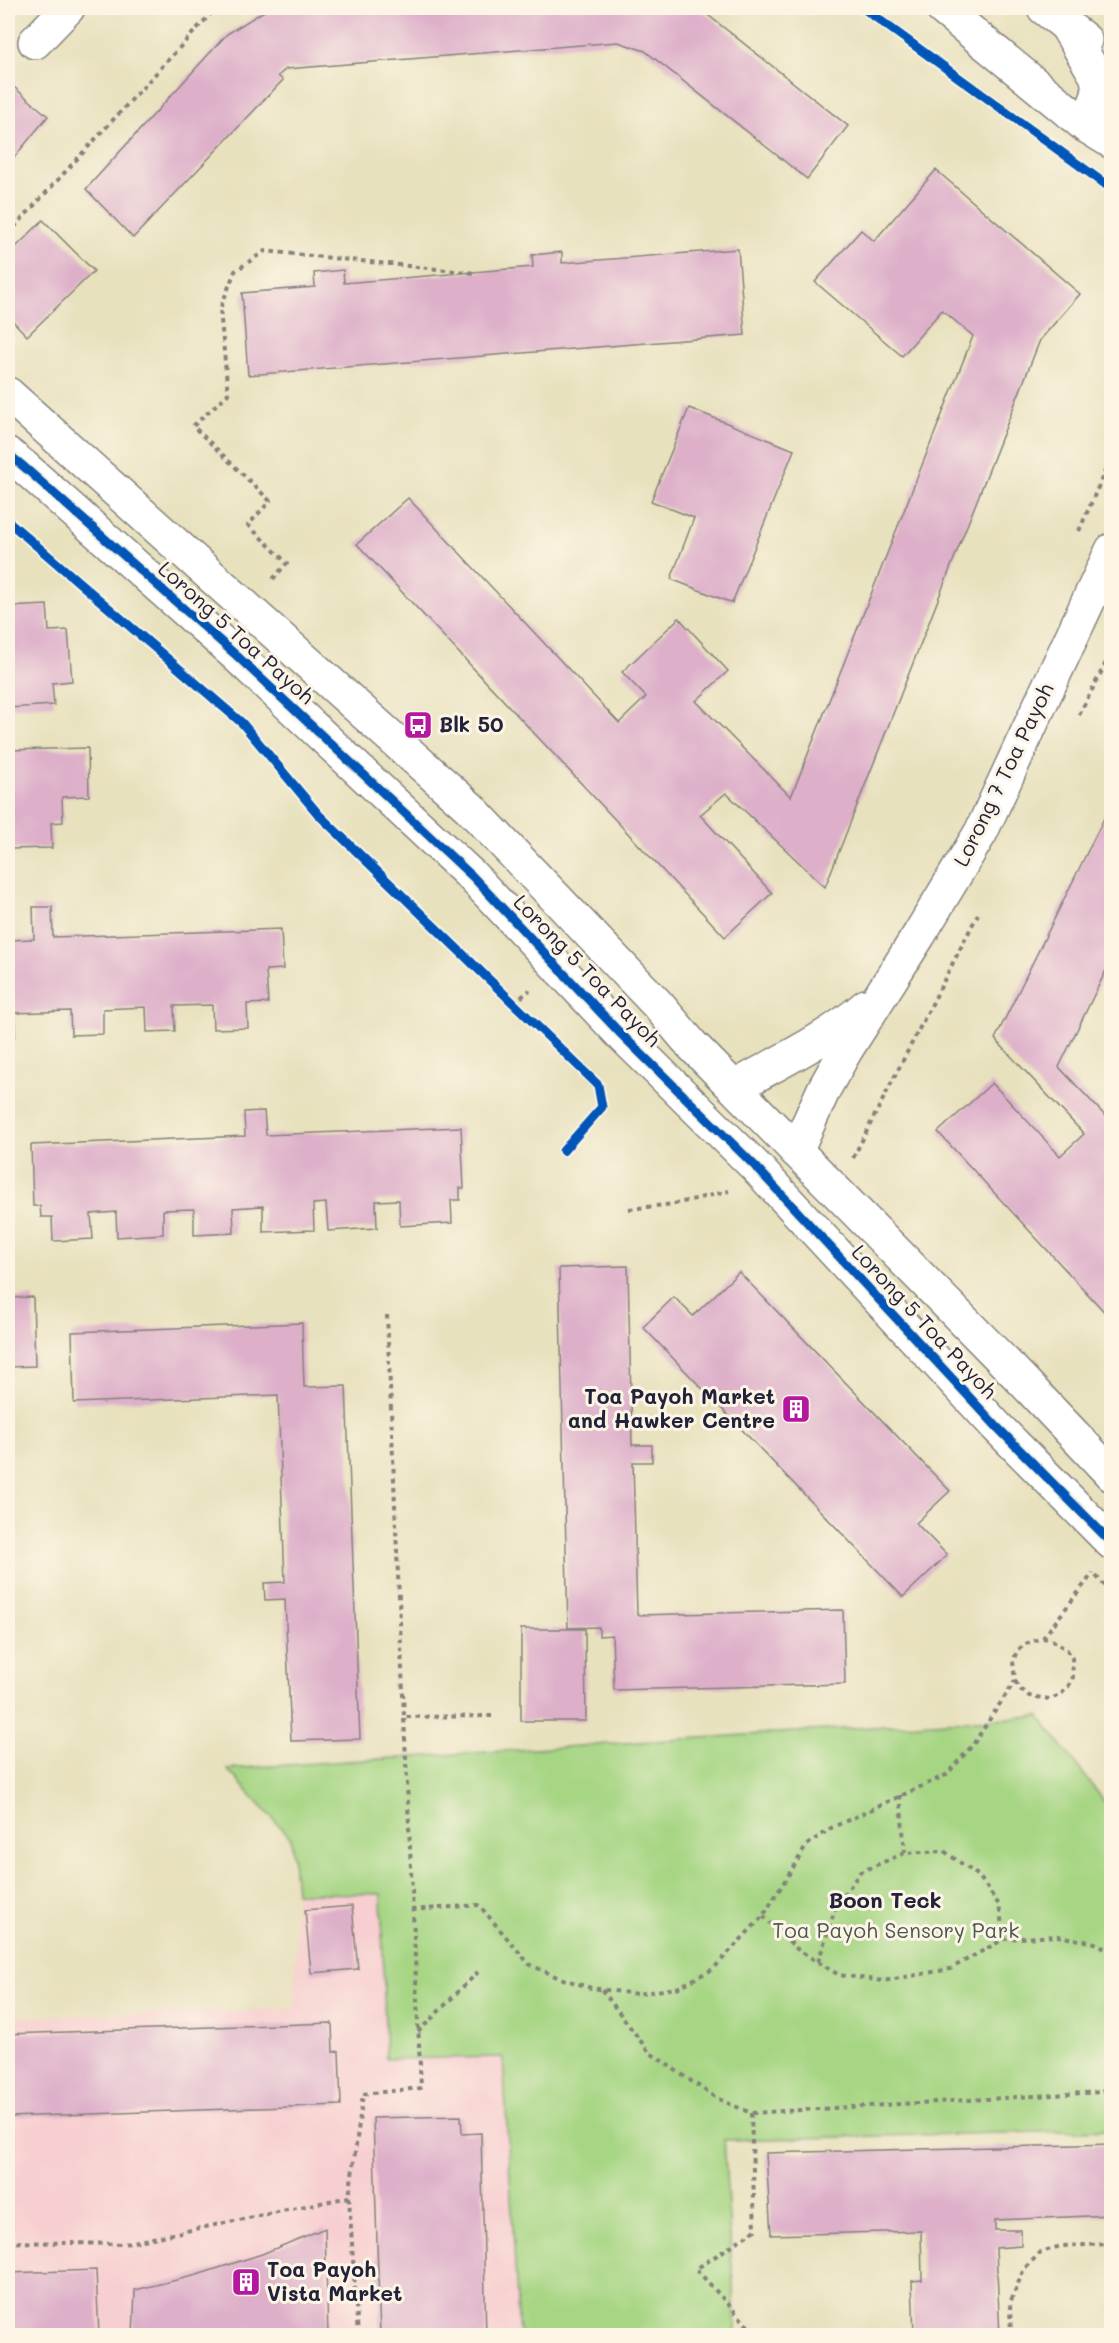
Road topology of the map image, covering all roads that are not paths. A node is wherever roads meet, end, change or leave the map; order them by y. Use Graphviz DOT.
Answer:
graph roads {
  1 [pos="68,8"];
  2 [pos="942,8"];
  3 [pos="1055,17"];
  4 [pos="35,42"];
  5 [pos="1112,58"];
  6 [pos="1099,134"];
  7 [pos="8,394"];
  8 [pos="8,454"];
  9 [pos="1112,550"];
  10 [pos="881,993"];
  11 [pos="735,1088"];
  12 [pos="796,1151"];
  13 [pos="1112,1475"];
  14 [pos="1112,1543"];
  1 -- 4 [label="street"];
  2 -- 6 [label="street"];
  3 -- 5 [label="street"];
  3 -- 6 [label="street"];
  7 -- 11 [label="street, Lorong 5 Toa Payoh"];
  8 -- 14 [label="street, Lorong 5 Toa Payoh"];
  9 -- 10 [label="street, Lorong 7 Toa Payoh"];
  10 -- 11 [label="street, Lorong 7 Toa Payoh"];
  10 -- 12 [label="street, Lorong 7 Toa Payoh"];
  11 -- 12 [label="street, Lorong 5 Toa Payoh"];
  12 -- 13 [label="street, Lorong 5 Toa Payoh"];
}
